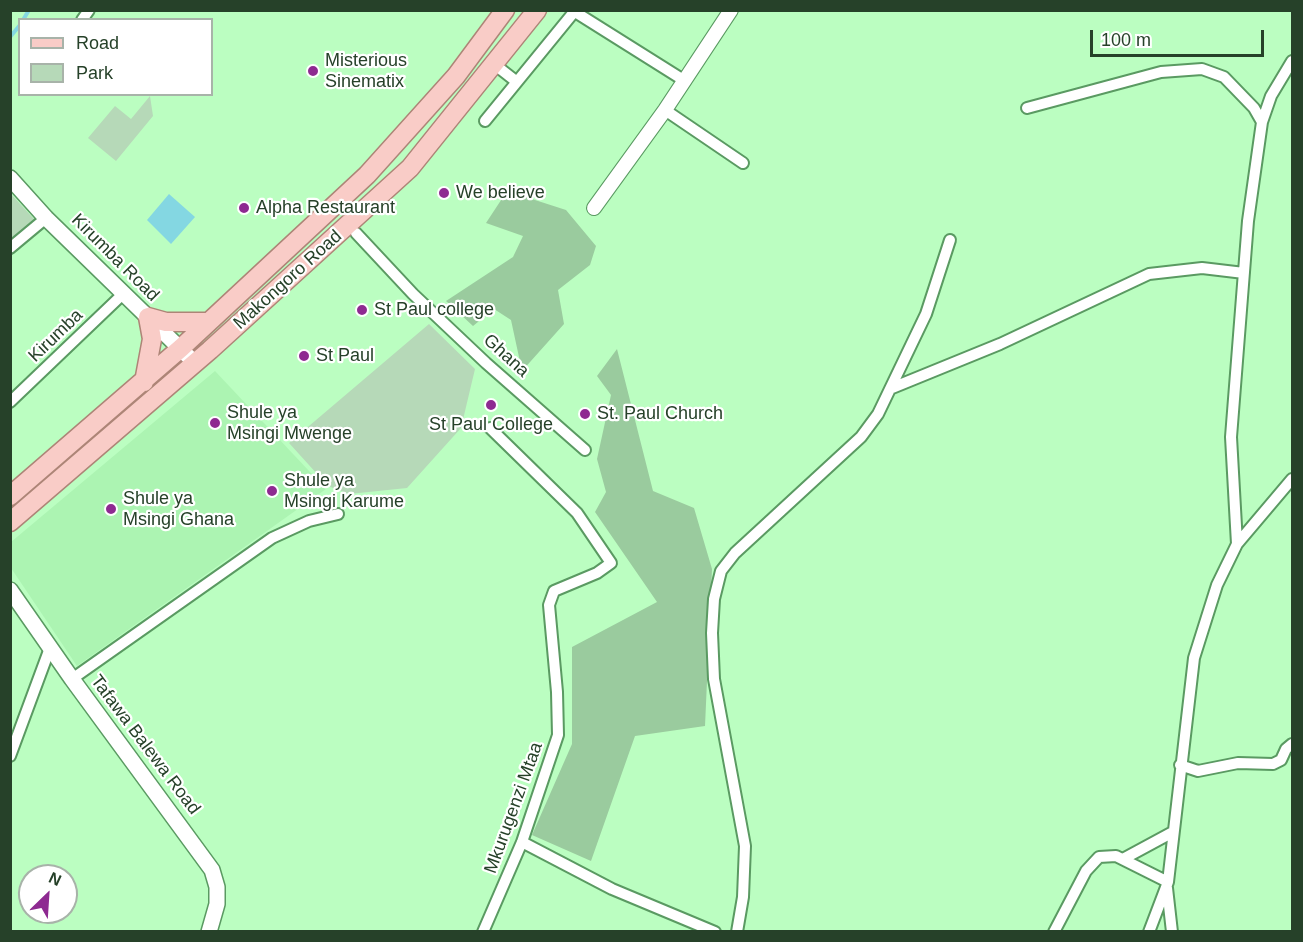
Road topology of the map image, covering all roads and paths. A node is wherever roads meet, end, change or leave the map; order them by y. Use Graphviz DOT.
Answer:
graph roads {
  1 [pos="506,10"];
  2 [pos="537,10"];
  3 [pos="731,10"];
  4 [pos="573,11"];
  5 [pos="1293,61"];
  6 [pos="494,64"];
  7 [pos="685,81"];
  8 [pos="517,82"];
  9 [pos="1027,108"];
  10 [pos="665,110"];
  11 [pos="486,120"];
  12 [pos="1262,122"];
  13 [pos="743,163"];
  14 [pos="10,178"];
  15 [pos="594,208"];
  16 [pos="46,218"];
  17 [pos="356,233"];
  18 [pos="950,240"];
  19 [pos="10,248"];
  20 [pos="1244,273"];
  21 [pos="124,293"];
  22 [pos="148,317"];
  23 [pos="209,322"];
  24 [pos="181,348"];
  25 [pos="195,363"];
  26 [pos="144,382"];
  27 [pos="892,388"];
  28 [pos="10,402"];
  29 [pos="490,428"];
  30 [pos="585,450"];
  31 [pos="1293,478"];
  32 [pos="10,496"];
  33 [pos="338,514"];
  34 [pos="10,522"];
  35 [pos="1237,544"];
  36 [pos="10,590"];
  37 [pos="50,648"];
  38 [pos="72,679"];
  39 [pos="1293,744"];
  40 [pos="10,756"];
  41 [pos="1180,765"];
  42 [pos="1173,832"];
  43 [pos="522,842"];
  44 [pos="1123,859"];
  45 [pos="1167,885"];
  46 [pos="209,932"];
  47 [pos="483,932"];
  48 [pos="715,932"];
  49 [pos="738,932"];
  50 [pos="1054,932"];
  51 [pos="1149,932"];
  52 [pos="1172,932"];
  1 -- 23 [label="main road, Makongoro Road"];
  2 -- 6 [label="main road, Makongoro Road"];
  3 -- 7 [label="street"];
  4 -- 7 [label="street"];
  4 -- 8 [label="street"];
  5 -- 12 [label="street"];
  6 -- 8 [label="street"];
  6 -- 25 [label="main road, Makongoro Road"];
  7 -- 10 [label="street"];
  8 -- 11 [label="street"];
  9 -- 12 [label="street"];
  10 -- 13 [label="street"];
  10 -- 15 [label="street"];
  12 -- 20 [label="street"];
  14 -- 16 [label="main road, Kirumba Road"];
  16 -- 19 [label="street"];
  16 -- 21 [label="main road, Kirumba Road"];
  17 -- 30 [label="street, Ghana"];
  18 -- 27 [label="street"];
  20 -- 27 [label="street"];
  20 -- 35 [label="street"];
  21 -- 22 [label="main road, Kirumba Road"];
  21 -- 28 [label="street, Kirumba"];
  22 -- 23 [label="main road"];
  22 -- 24 [label="main road, Kirumba Road"];
  22 -- 26 [label="main road"];
  23 -- 24 [label="main road, Makongoro Road"];
  24 -- 25 [label="main road, Kirumba Road"];
  24 -- 26 [label="main road, Makongoro Road"];
  25 -- 34 [label="main road, Makongoro Road"];
  26 -- 32 [label="main road, Makongoro Road"];
  27 -- 49 [label="street"];
  29 -- 43 [label="street, Mkurugenzi Mtaa"];
  31 -- 35 [label="street"];
  33 -- 38 [label="street"];
  35 -- 41 [label="street"];
  36 -- 37 [label="main road, Tafawa Balewa Road"];
  37 -- 38 [label="main road, Tafawa Balewa Road"];
  37 -- 40 [label="street"];
  38 -- 46 [label="main road, Tafawa Balewa Road"];
  39 -- 41 [label="street"];
  41 -- 42 [label="street"];
  42 -- 44 [label="street"];
  42 -- 45 [label="street"];
  43 -- 47 [label="street, Mkurugenzi Mtaa"];
  43 -- 48 [label="street"];
  44 -- 45 [label="street"];
  44 -- 50 [label="street"];
  45 -- 51 [label="street"];
  45 -- 52 [label="street"];
}
